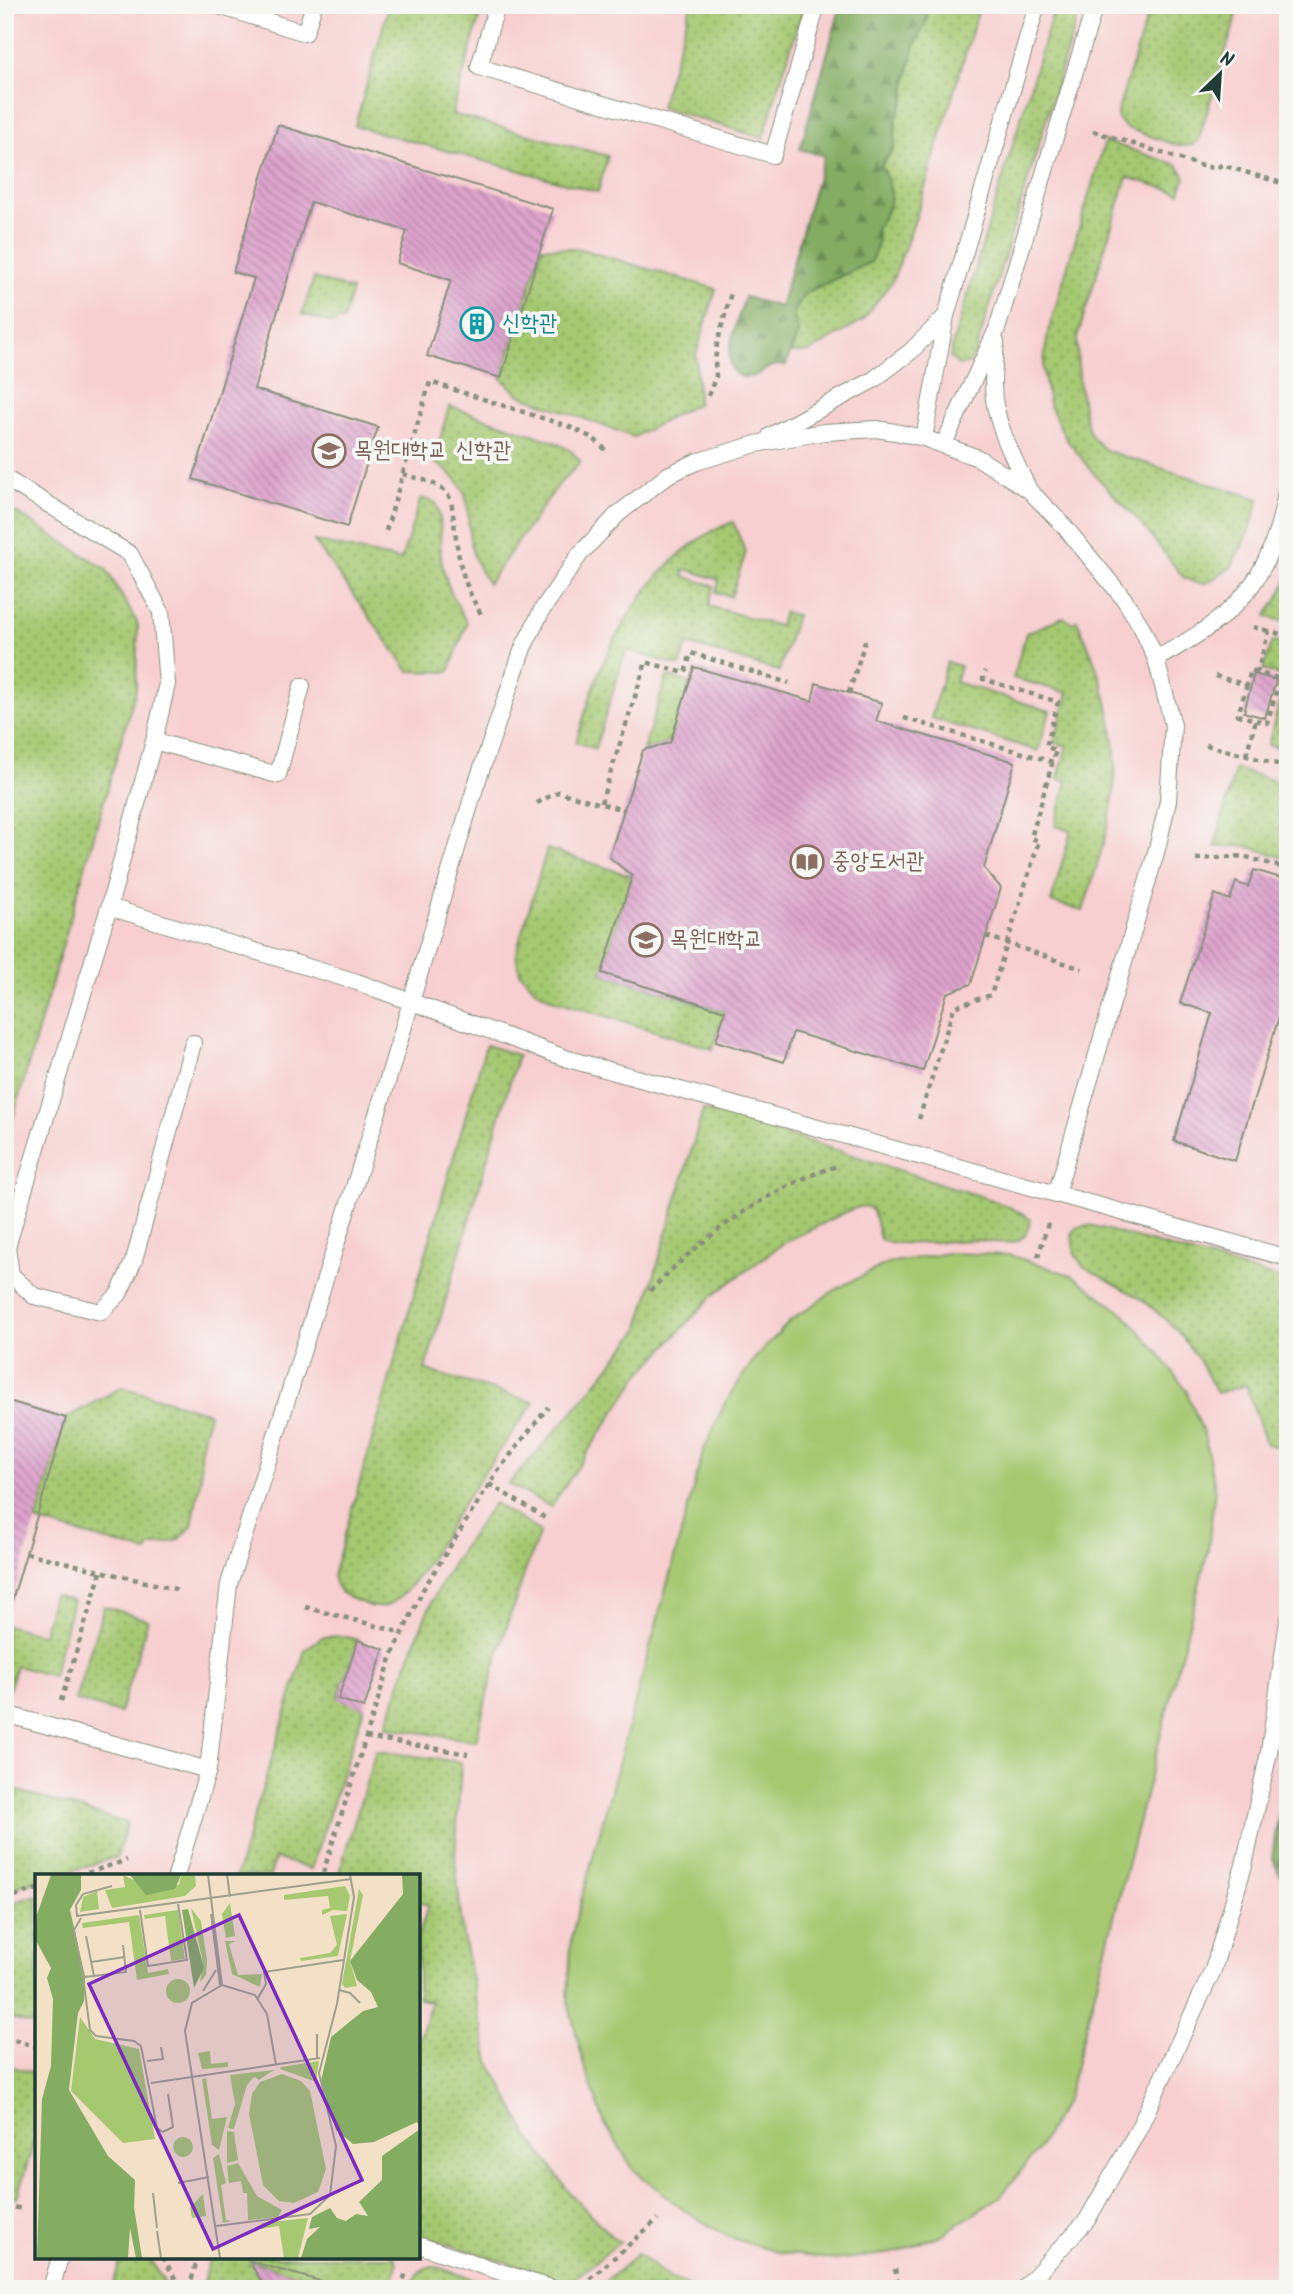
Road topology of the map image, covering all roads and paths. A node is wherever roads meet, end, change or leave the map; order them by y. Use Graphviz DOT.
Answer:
graph roads {
  1 [pos="216,5"];
  2 [pos="314,5"];
  3 [pos="498,5"];
  4 [pos="817,5"];
  5 [pos="1037,5"];
  6 [pos="1095,5"];
  7 [pos="1093,131"];
  8 [pos="1288,186"];
  9 [pos="731,293"];
  10 [pos="946,316"];
  11 [pos="998,329"];
  12 [pos="708,396"];
  13 [pos="924,438"];
  14 [pos="756,444"];
  15 [pos="944,444"];
  16 [pos="607,450"];
  17 [pos="403,474"];
  18 [pos="5,478"];
  19 [pos="1029,490"];
  20 [pos="1288,494"];
  21 [pos="386,531"];
  22 [pos="481,614"];
  23 [pos="1245,624"];
  24 [pos="1269,631"];
  25 [pos="1288,636"];
  26 [pos="866,638"];
  27 [pos="1156,659"];
  28 [pos="986,671"];
  29 [pos="1257,672"];
  30 [pos="1215,676"];
  31 [pos="789,682"];
  32 [pos="1247,685"];
  33 [pos="302,686"];
  34 [pos="849,693"];
  35 [pos="904,718"];
  36 [pos="1256,720"];
  37 [pos="154,741"];
  38 [pos="1206,746"];
  39 [pos="1246,755"];
  40 [pos="1052,762"];
  41 [pos="1288,767"];
  42 [pos="537,803"];
  43 [pos="601,803"];
  44 [pos="624,810"];
  45 [pos="1196,859"];
  46 [pos="1288,869"];
  47 [pos="109,907"];
  48 [pos="986,936"];
  49 [pos="1009,943"];
  50 [pos="1082,969"];
  51 [pos="410,1001"];
  52 [pos="192,1043"];
  53 [pos="919,1119"];
  54 [pos="844,1163"];
  55 [pos="1056,1195"];
  56 [pos="1038,1257"];
  57 [pos="1288,1258"];
  58 [pos="650,1291"];
  59 [pos="548,1407"];
  60 [pos="489,1484"];
  61 [pos="547,1519"];
  62 [pos="26,1553"];
  63 [pos="101,1572"];
  64 [pos="179,1590"];
  65 [pos="305,1607"];
  66 [pos="1288,1621"];
  67 [pos="403,1633"];
  68 [pos="61,1702"];
  69 [pos="5,1713"];
  70 [pos="366,1737"];
  71 [pos="468,1754"];
  72 [pos="208,1770"];
  73 [pos="127,1860"];
  74 [pos="323,1873"];
  75 [pos="84,1874"];
  76 [pos="177,1874"];
  77 [pos="35,1890"];
  78 [pos="5,1899"];
  79 [pos="5,2037"];
  80 [pos="35,2046"];
  81 [pos="5,2206"];
  82 [pos="24,2209"];
  83 [pos="658,2219"];
  84 [pos="420,2246"];
  85 [pos="59,2259"];
  86 [pos="164,2259"];
  87 [pos="197,2259"];
  88 [pos="895,2269"];
  89 [pos="407,2272"];
  90 [pos="590,2279"];
  91 [pos="51,2289"];
  92 [pos="181,2289"];
  93 [pos="189,2289"];
  94 [pos="401,2289"];
  95 [pos="554,2289"];
  96 [pos="899,2289"];
  97 [pos="1023,2289"];
  1 -- 2 [label="lane"];
  3 -- 4 [label="lane"];
  5 -- 10 [label="lane"];
  6 -- 11 [label="lane"];
  7 -- 8 [label="path"];
  9 -- 12 [label="path"];
  10 -- 13 [label="lane"];
  10 -- 14 [label="lane"];
  11 -- 15 [label="lane"];
  11 -- 19 [label="lane"];
  13 -- 14 [label="lane"];
  13 -- 15 [label="lane"];
  14 -- 51 [label="lane"];
  15 -- 19 [label="lane"];
  16 -- 17 [label="path"];
  17 -- 21 [label="path"];
  17 -- 22 [label="path"];
  18 -- 37 [label="lane"];
  19 -- 27 [label="lane"];
  20 -- 27 [label="lane"];
  23 -- 24 [label="path"];
  24 -- 25 [label="path"];
  24 -- 29 [label="path"];
  26 -- 34 [label="path"];
  27 -- 55 [label="lane"];
  28 -- 40 [label="path"];
  29 -- 32 [label="path"];
  29 -- 36 [label="path"];
  30 -- 32 [label="path"];
  31 -- 43 [label="path"];
  32 -- 36 [label="path"];
  33 -- 37 [label="lane"];
  35 -- 40 [label="path"];
  36 -- 39 [label="path"];
  37 -- 47 [label="lane"];
  38 -- 39 [label="path"];
  39 -- 41 [label="path"];
  40 -- 49 [label="path"];
  42 -- 43 [label="path"];
  43 -- 44 [label="path"];
  45 -- 46 [label="path"];
  47 -- 51 [label="lane"];
  47 -- 52 [label="lane"];
  48 -- 49 [label="path"];
  49 -- 50 [label="path"];
  49 -- 53 [label="path"];
  51 -- 55 [label="lane"];
  51 -- 72 [label="lane"];
  54 -- 58 [label="path"];
  55 -- 56 [label="path"];
  55 -- 57 [label="lane"];
  59 -- 60 [label="path"];
  60 -- 61 [label="path"];
  60 -- 67 [label="path"];
  62 -- 63 [label="path"];
  63 -- 64 [label="path"];
  63 -- 68 [label="path"];
  65 -- 67 [label="path"];
  66 -- 97 [label="lane"];
  67 -- 70 [label="path"];
  69 -- 72 [label="lane"];
  70 -- 71 [label="path"];
  70 -- 74 [label="path"];
  72 -- 76 [label="lane"];
  73 -- 75 [label="path"];
  77 -- 78 [label="path"];
  79 -- 80 [label="path"];
  81 -- 82 [label="path"];
  83 -- 90 [label="path"];
  84 -- 95 [label="lane"];
  85 -- 91 [label="lane"];
  86 -- 92 [label="path"];
  87 -- 93 [label="path"];
  88 -- 96 [label="path"];
  89 -- 94 [label="path"];
}
